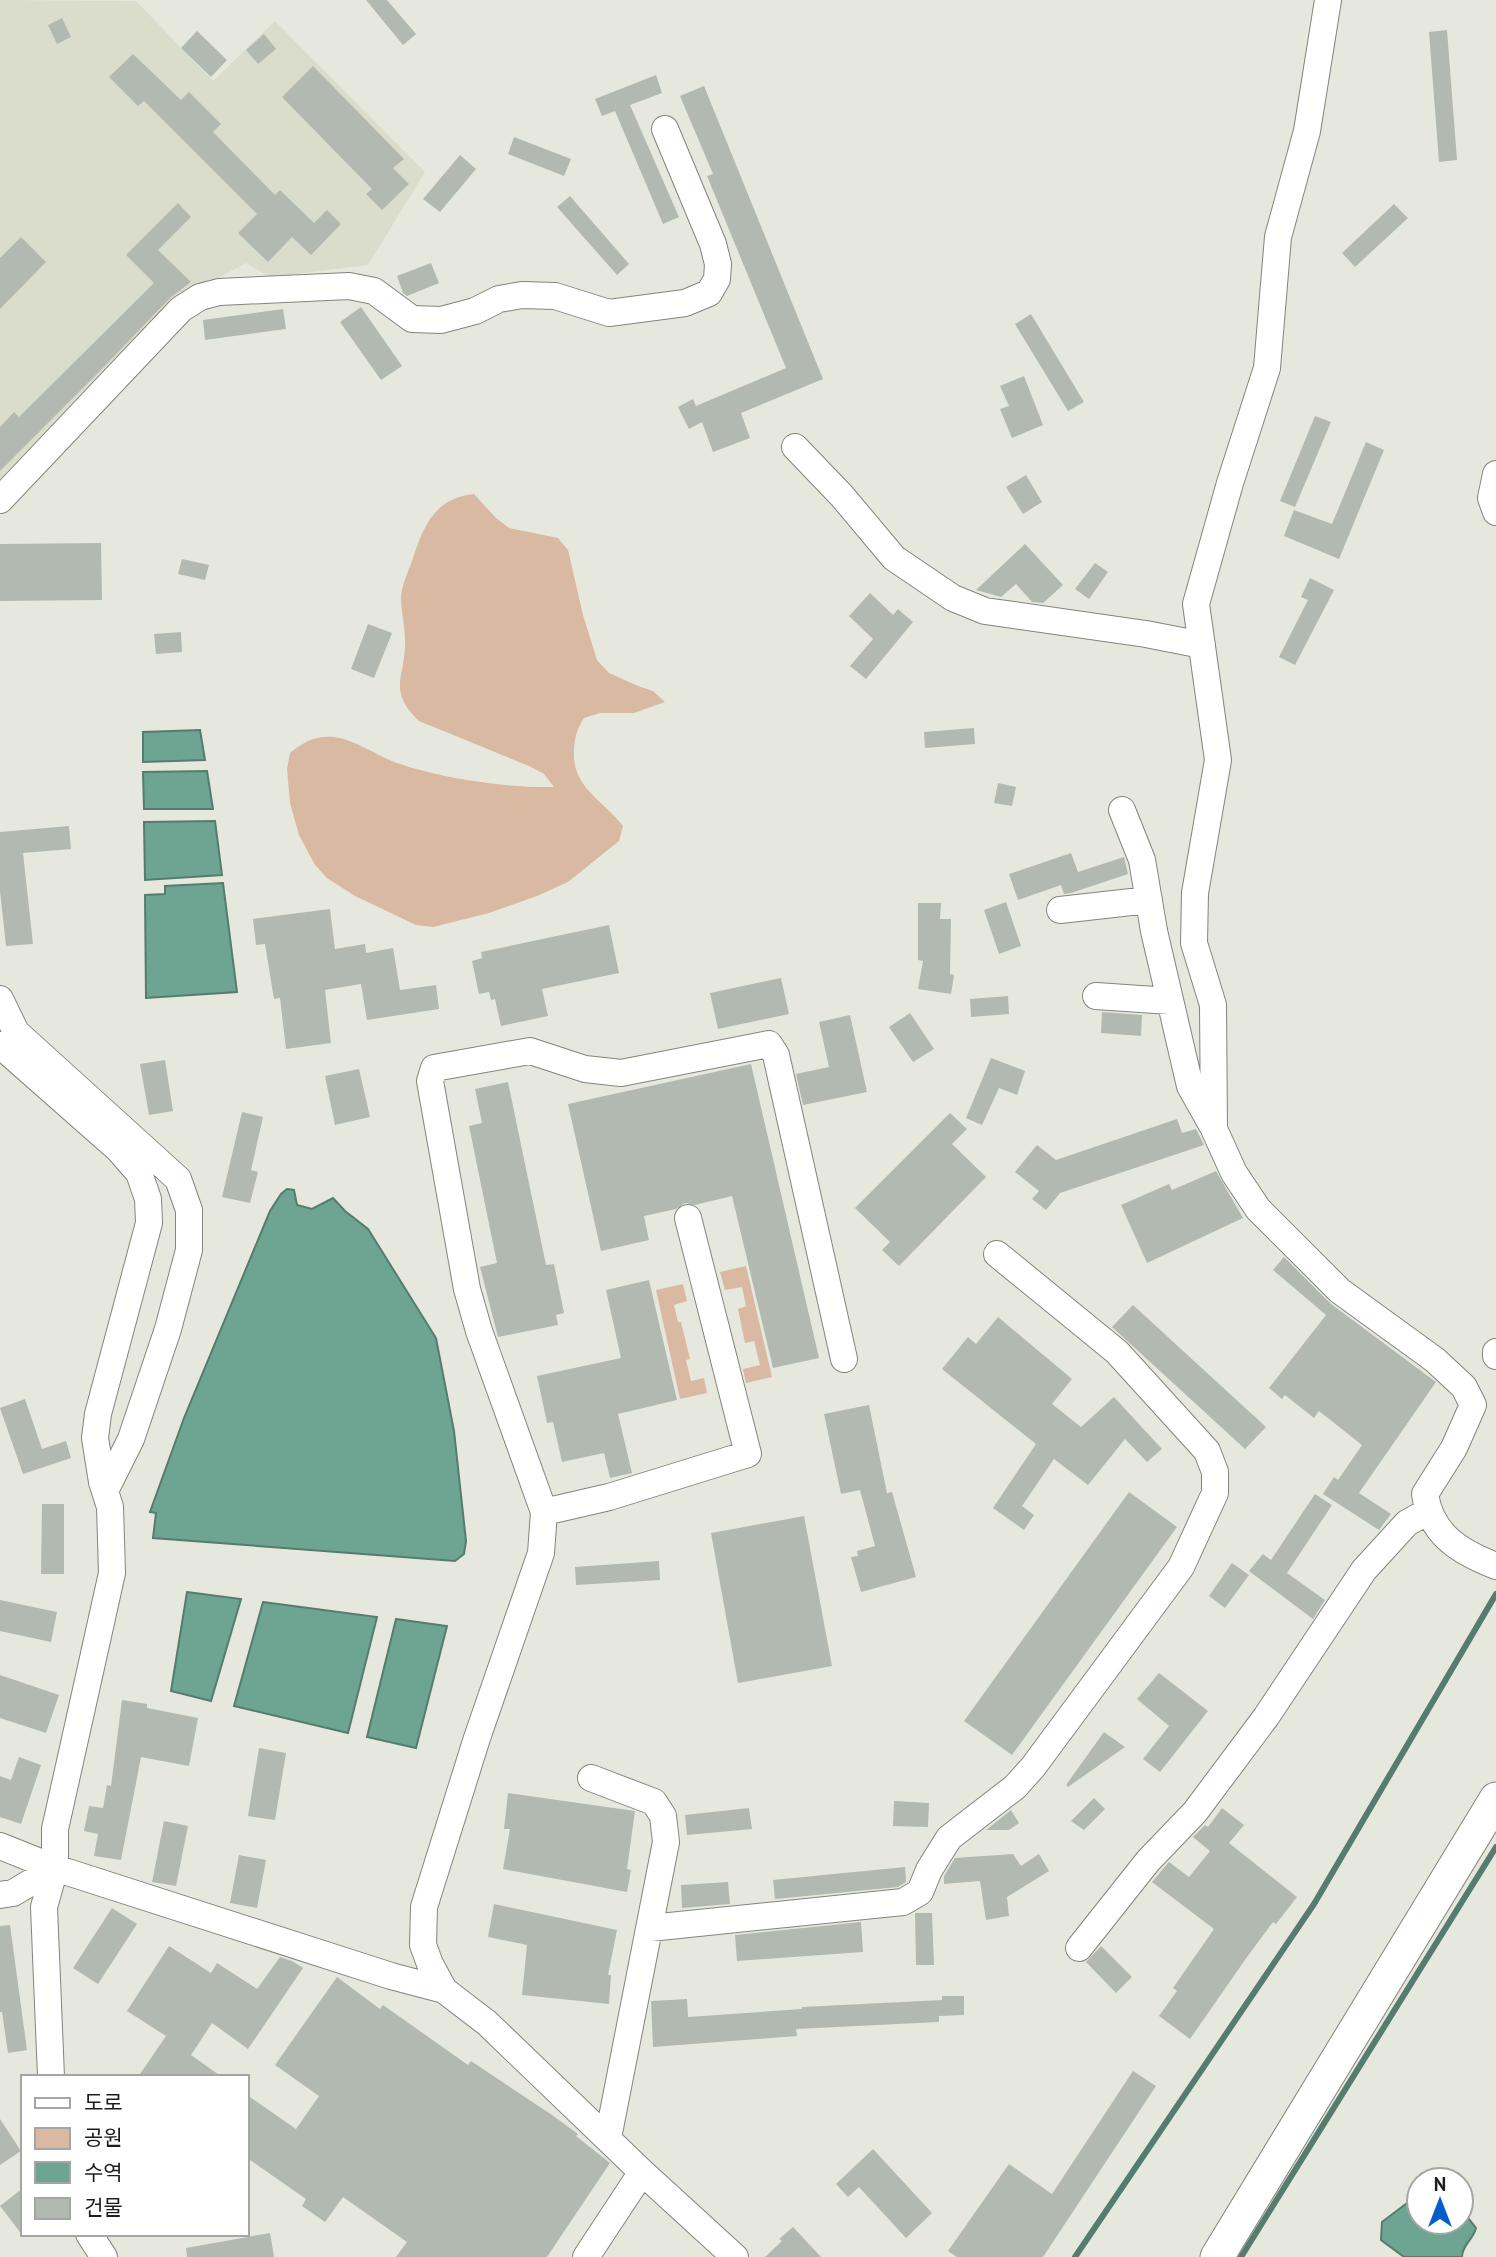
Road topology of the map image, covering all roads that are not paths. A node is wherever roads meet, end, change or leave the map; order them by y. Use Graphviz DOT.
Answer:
graph roads {
  1 [pos="1328,0"];
  2 [pos="666,129"];
  3 [pos="795,447"];
  4 [pos="1496,474"];
  5 [pos="0,500"];
  6 [pos="1496,512"];
  7 [pos="1202,645"];
  8 [pos="1122,810"];
  9 [pos="1149,900"];
  10 [pos="1060,910"];
  11 [pos="1096,996"];
  12 [pos="0,999"];
  13 [pos="1170,1001"];
  14 [pos="0,1045"];
  15 [pos="1214,1129"];
  16 [pos="688,1218"];
  17 [pos="997,1254"];
  18 [pos="844,1359"];
  19 [pos="105,1491"];
  20 [pos="544,1512"];
  21 [pos="1427,1512"];
  22 [pos="1494,1565"];
  23 [pos="591,1778"];
  24 [pos="1496,1799"];
  25 [pos="0,1846"];
  26 [pos="55,1868"];
  27 [pos="0,1895"];
  28 [pos="650,1928"];
  29 [pos="1079,1948"];
  30 [pos="444,1990"];
  31 [pos="51,2075"];
  32 [pos="608,2138"];
  33 [pos="642,2172"];
  34 [pos="90,2236"];
  35 [pos="104,2257"];
  36 [pos="586,2257"];
  37 [pos="735,2257"];
  38 [pos="1217,2257"];
  1 -- 7 [label="street"];
  2 -- 5 [label="street"];
  3 -- 7 [label="street"];
  4 -- 6 [label="street"];
  7 -- 15 [label="street"];
  8 -- 9 [label="street"];
  9 -- 10 [label="street"];
  9 -- 13 [label="street"];
  11 -- 13 [label="street"];
  12 -- 19 [label="street"];
  13 -- 15 [label="street"];
  14 -- 19 [label="street"];
  15 -- 21 [label="street"];
  16 -- 20 [label="street"];
  17 -- 28 [label="street"];
  18 -- 20 [label="street"];
  19 -- 26 [label="street"];
  20 -- 30 [label="street"];
  21 -- 22 [label="street"];
  21 -- 29 [label="street"];
  23 -- 28 [label="street"];
  24 -- 38 [label="main road"];
  25 -- 26 [label="street"];
  26 -- 27 [label="street"];
  26 -- 30 [label="street"];
  26 -- 31 [label="street"];
  28 -- 32 [label="street"];
  30 -- 32 [label="street"];
  32 -- 33 [label="street"];
  33 -- 36 [label="street"];
  33 -- 37 [label="street"];
  34 -- 35 [label="street"];
}
